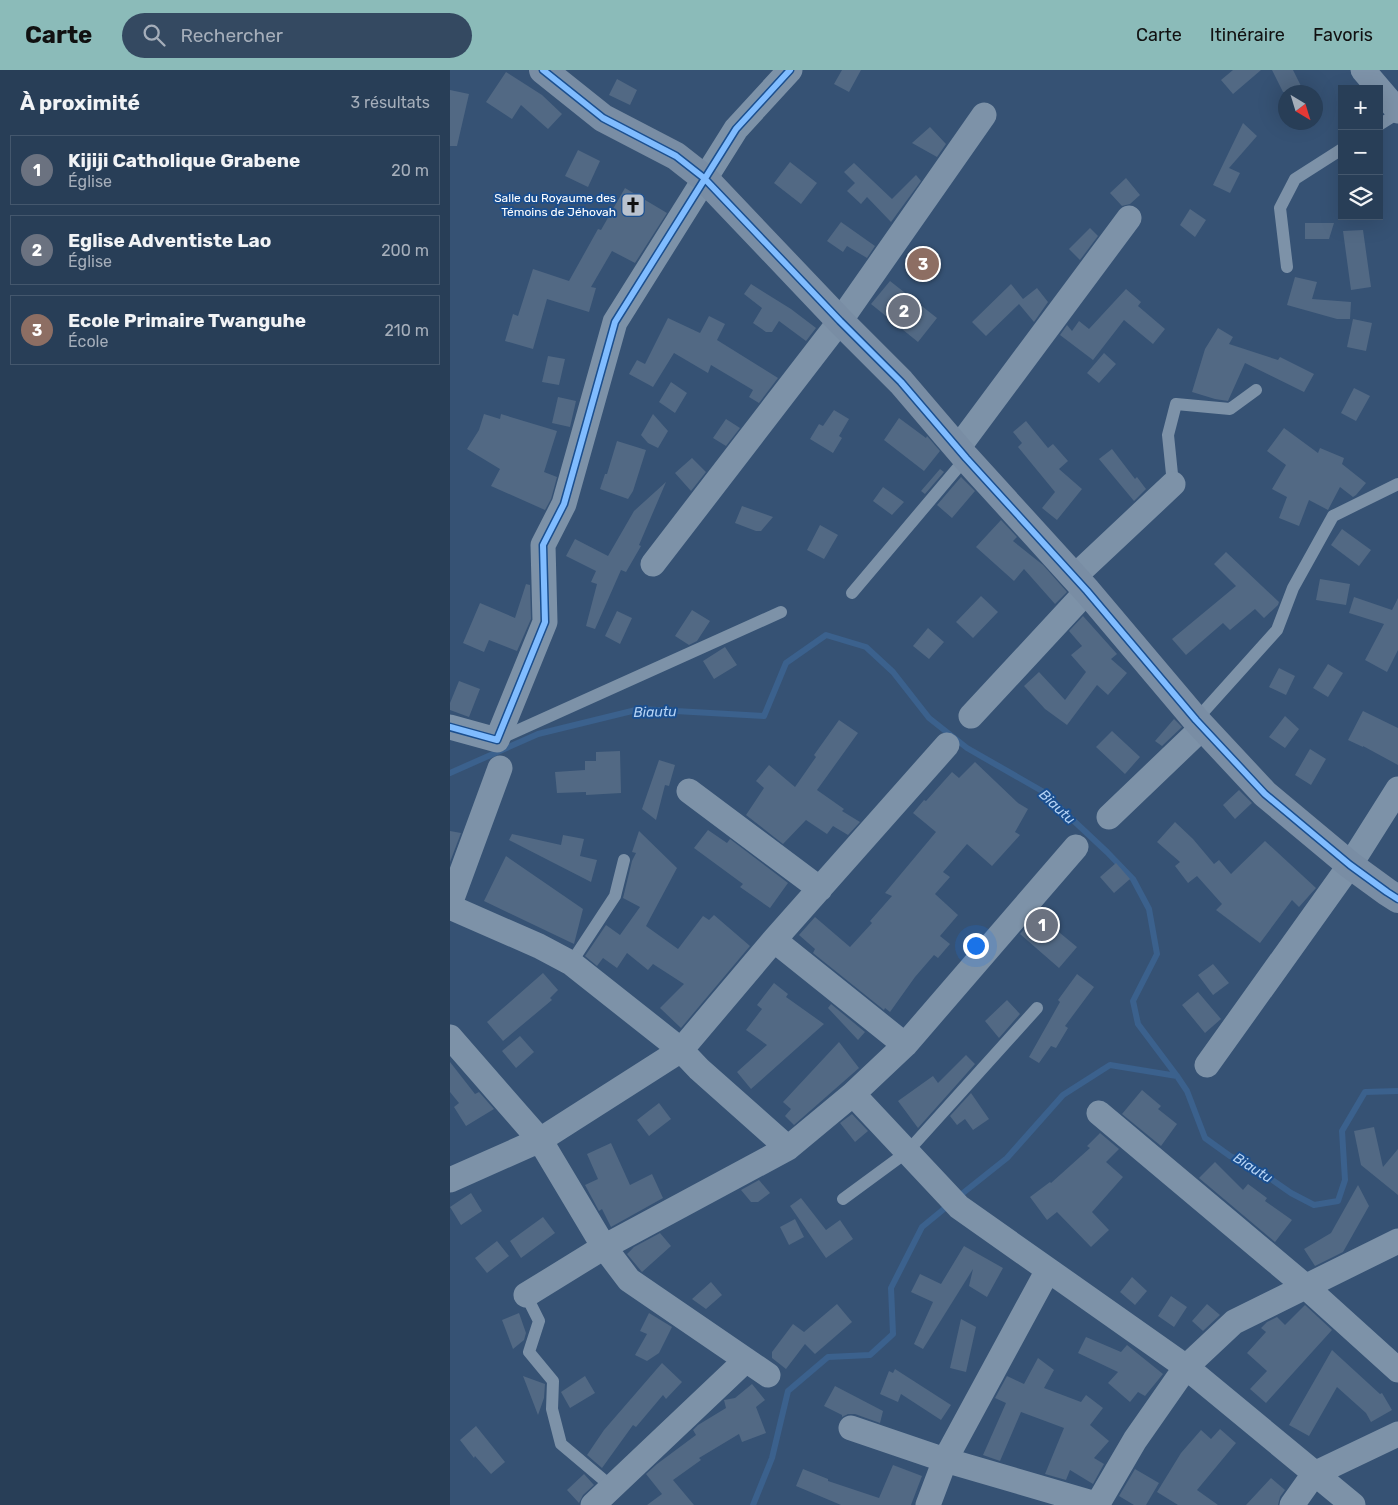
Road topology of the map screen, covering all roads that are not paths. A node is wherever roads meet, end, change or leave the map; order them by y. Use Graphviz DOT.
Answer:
graph roads {
  1 [pos="790,70"];
  2 [pos="1363,70"];
  3 [pos="549,72"];
  4 [pos="1398,112"];
  5 [pos="984,115"];
  6 [pos="1383,122"];
  7 [pos="1338,152"];
  8 [pos="704,178"];
  9 [pos="1129,218"];
  10 [pos="1287,267"];
  11 [pos="840,321"];
  12 [pos="1256,390"];
  13 [pos="962,453"];
  14 [pos="1174,484"];
  15 [pos="1398,484"];
  16 [pos="653,564"];
  17 [pos="1080,584"];
  18 [pos="852,593"];
  19 [pos="781,612"];
  20 [pos="971,716"];
  21 [pos="1200,724"];
  22 [pos="450,727"];
  23 [pos="497,740"];
  24 [pos="947,745"];
  25 [pos="500,768"];
  26 [pos="1398,788"];
  27 [pos="689,791"];
  28 [pos="1109,817"];
  29 [pos="1076,847"];
  30 [pos="624,860"];
  31 [pos="1350,865"];
  32 [pos="820,889"];
  33 [pos="1398,899"];
  34 [pos="450,905"];
  35 [pos="774,940"];
  36 [pos="572,963"];
  37 [pos="1037,1008"];
  38 [pos="450,1037"];
  39 [pos="905,1045"];
  40 [pos="681,1050"];
  41 [pos="1208,1064"];
  42 [pos="853,1094"];
  43 [pos="1099,1113"];
  44 [pos="540,1140"];
  45 [pos="788,1148"];
  46 [pos="907,1152"];
  47 [pos="450,1180"];
  48 [pos="843,1199"];
  49 [pos="1398,1241"];
  50 [pos="604,1247"];
  51 [pos="1048,1270"];
  52 [pos="1305,1286"];
  53 [pos="526,1295"];
  54 [pos="746,1360"];
  55 [pos="1186,1367"];
  56 [pos="1398,1370"];
  57 [pos="768,1375"];
  58 [pos="852,1428"];
  59 [pos="1398,1434"];
  60 [pos="945,1460"];
  61 [pos="1314,1474"];
  62 [pos="612,1488"];
  63 [pos="593,1505"];
  64 [pos="928,1505"];
  65 [pos="1098,1505"];
  66 [pos="1292,1505"];
  67 [pos="1353,1505"];
  1 -- 8 [label="street"];
  2 -- 4 [label="street"];
  3 -- 8 [label="street"];
  4 -- 6 [label="lane"];
  5 -- 11 [label="street"];
  7 -- 10 [label="lane"];
  8 -- 11 [label="street"];
  8 -- 23 [label="street"];
  9 -- 13 [label="street"];
  11 -- 13 [label="street"];
  11 -- 16 [label="street"];
  12 -- 14 [label="lane"];
  13 -- 17 [label="street"];
  13 -- 18 [label="lane"];
  14 -- 17 [label="street"];
  15 -- 21 [label="lane"];
  17 -- 20 [label="street"];
  17 -- 21 [label="street"];
  19 -- 23 [label="lane"];
  21 -- 28 [label="street"];
  21 -- 31 [label="street"];
  22 -- 23 [label="street"];
  24 -- 32 [label="street"];
  25 -- 34 [label="street"];
  26 -- 31 [label="street"];
  27 -- 32 [label="street"];
  29 -- 39 [label="street"];
  30 -- 36 [label="lane"];
  31 -- 33 [label="street"];
  31 -- 41 [label="street"];
  32 -- 35 [label="street"];
  34 -- 36 [label="street"];
  35 -- 39 [label="street"];
  35 -- 40 [label="street"];
  36 -- 40 [label="street"];
  37 -- 46 [label="lane"];
  38 -- 44 [label="street"];
  39 -- 42 [label="street"];
  40 -- 44 [label="street"];
  40 -- 45 [label="street"];
  42 -- 45 [label="street"];
  42 -- 46 [label="street"];
  43 -- 52 [label="street"];
  44 -- 47 [label="street"];
  44 -- 50 [label="street"];
  45 -- 50 [label="street"];
  46 -- 48 [label="lane"];
  46 -- 51 [label="street"];
  49 -- 52 [label="street"];
  50 -- 53 [label="street"];
  50 -- 54 [label="street"];
  51 -- 55 [label="street"];
  51 -- 60 [label="street"];
  52 -- 55 [label="street"];
  52 -- 56 [label="street"];
  53 -- 62 [label="lane"];
  54 -- 57 [label="street"];
  54 -- 62 [label="street"];
  55 -- 61 [label="street"];
  55 -- 65 [label="street"];
  58 -- 60 [label="street"];
  59 -- 61 [label="street"];
  60 -- 64 [label="street"];
  60 -- 65 [label="street"];
  61 -- 66 [label="street"];
  61 -- 67 [label="street"];
  62 -- 63 [label="street"];
}
